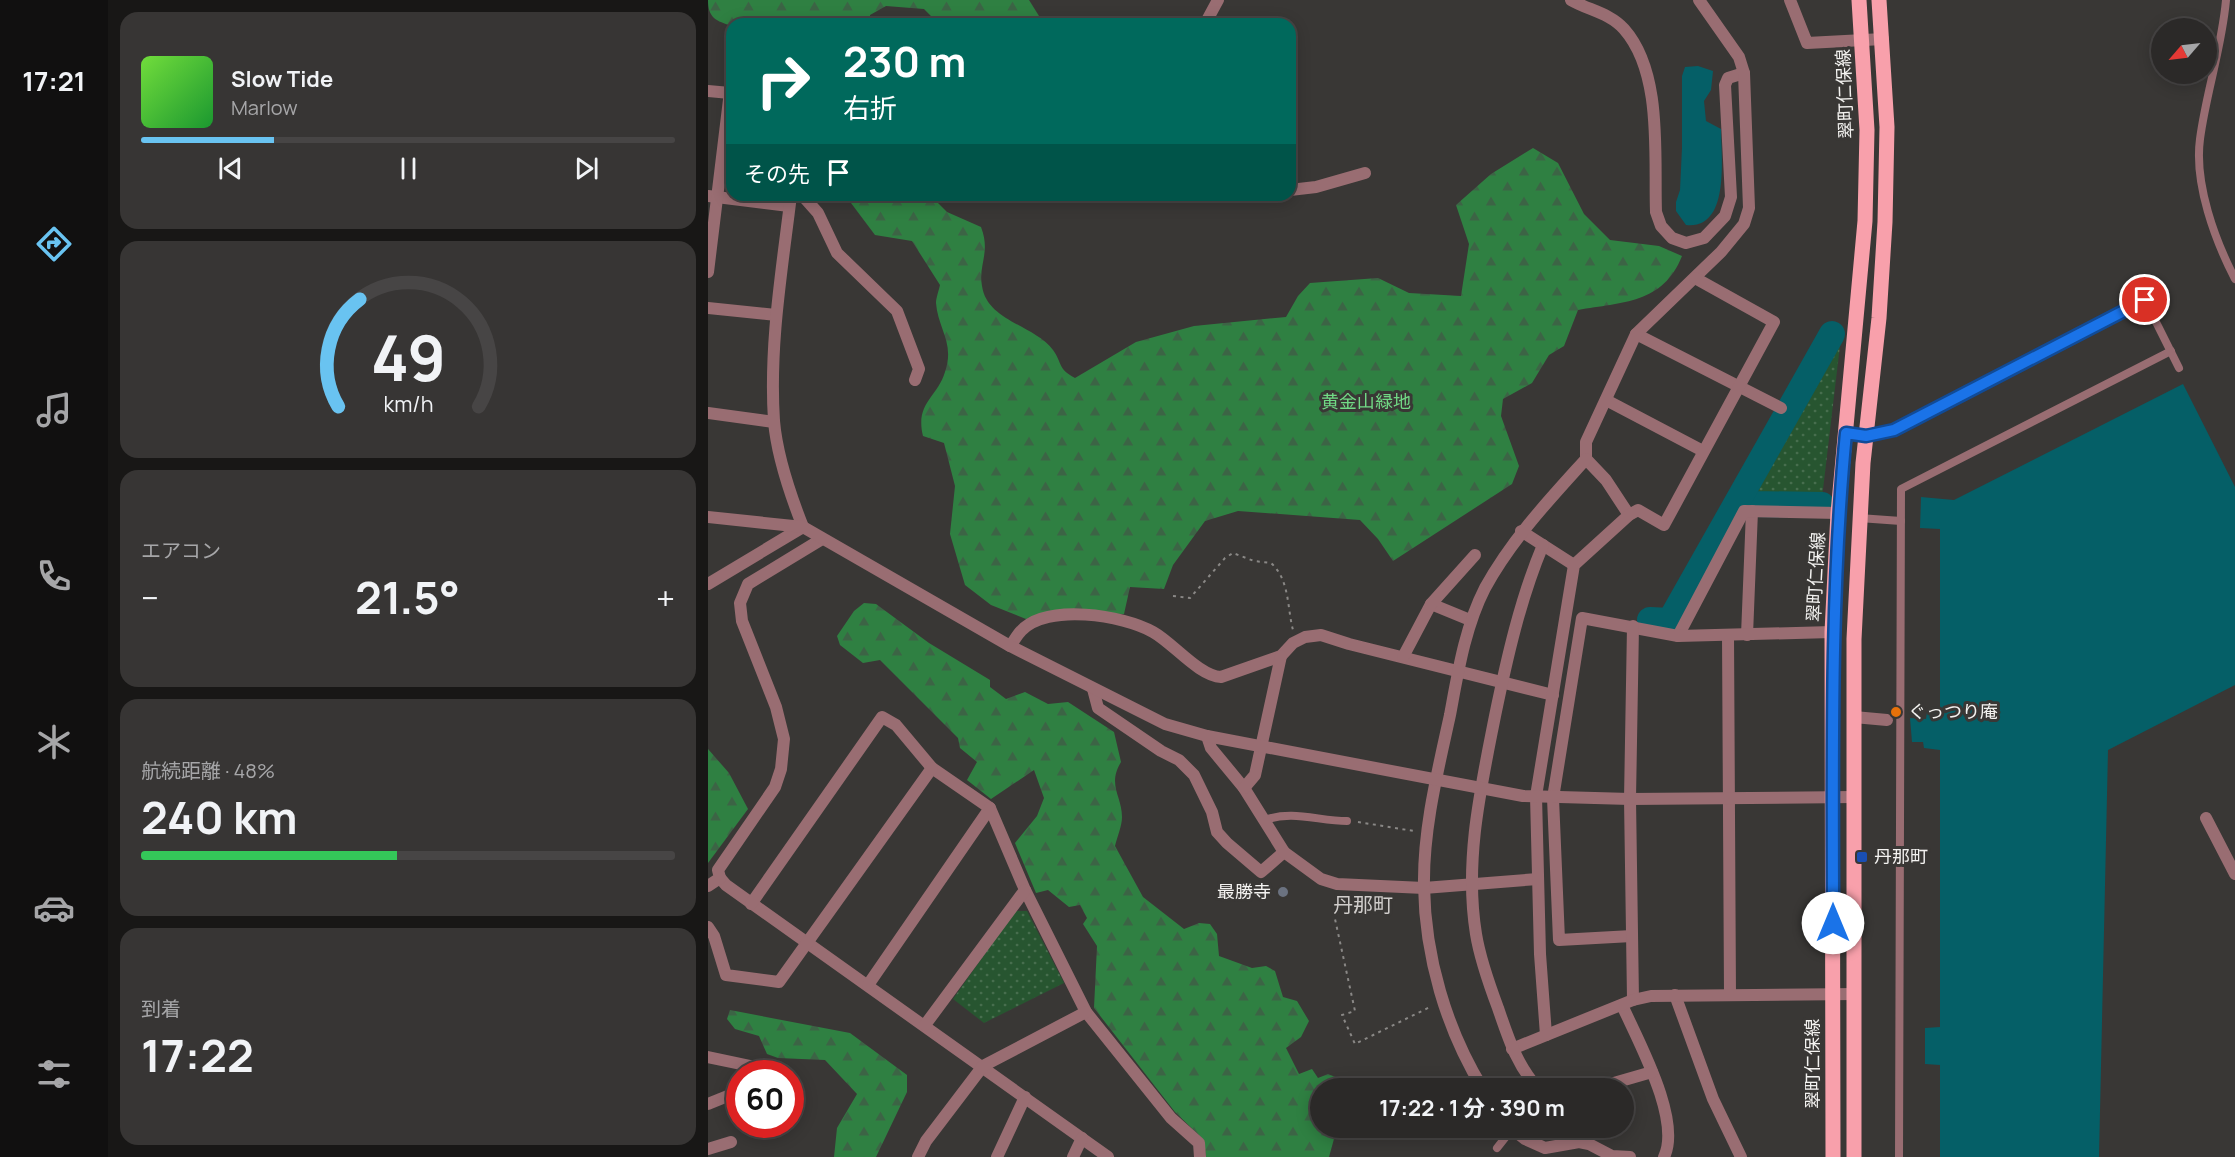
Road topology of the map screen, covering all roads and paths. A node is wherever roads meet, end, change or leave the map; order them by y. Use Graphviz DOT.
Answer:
graph roads {
  1 [pos="1218,0"];
  2 [pos="1571,0"];
  3 [pos="1699,0"];
  4 [pos="1790,0"];
  5 [pos="1859,0"];
  6 [pos="1879,0"];
  7 [pos="2226,0"];
  8 [pos="1208,18"];
  9 [pos="1883,39"];
  10 [pos="1863,42"];
  11 [pos="1744,74"];
  12 [pos="708,90"];
  13 [pos="726,92"];
  14 [pos="726,138"];
  15 [pos="1365,173"];
  16 [pos="1296,189"];
  17 [pos="713,196"];
  18 [pos="790,201"];
  19 [pos="807,201"];
  20 [pos="708,272"];
  21 [pos="1695,278"];
  22 [pos="2235,279"];
  23 [pos="2145,300"];
  24 [pos="708,308"];
  25 [pos="776,315"];
  26 [pos="1636,334"];
  27 [pos="1855,340"];
  28 [pos="1876,342"];
  29 [pos="2171,351"];
  30 [pos="2179,368"];
  31 [pos="915,380"];
  32 [pos="1741,387"];
  33 [pos="1606,400"];
  34 [pos="1781,408"];
  35 [pos="708,413"];
  36 [pos="774,422"];
  37 [pos="1846,433"];
  38 [pos="1866,436"];
  39 [pos="1703,451"];
  40 [pos="1586,459"];
  41 [pos="1752,511"];
  42 [pos="1838,513"];
  43 [pos="1629,515"];
  44 [pos="708,517"];
  45 [pos="1859,518"];
  46 [pos="1900,521"];
  47 [pos="803,527"];
  48 [pos="1521,531"];
  49 [pos="822,539"];
  50 [pos="1543,545"];
  51 [pos="1475,555"];
  52 [pos="1574,565"];
  53 [pos="708,584"];
  54 [pos="1173,597"];
  55 [pos="1431,604"];
  56 [pos="1470,620"];
  57 [pos="1633,626"];
  58 [pos="1832,632"];
  59 [pos="1728,635"];
  60 [pos="1747,635"];
  61 [pos="1678,636"];
  62 [pos="1293,643"];
  63 [pos="1010,646"];
  64 [pos="1281,656"];
  65 [pos="1403,657"];
  66 [pos="1458,672"];
  67 [pos="1502,683"];
  68 [pos="1093,689"];
  69 [pos="1553,695"];
  70 [pos="1854,717"];
  71 [pos="1887,720"];
  72 [pos="1208,736"];
  73 [pos="1260,747"];
  74 [pos="932,768"];
  75 [pos="1436,780"];
  76 [pos="1244,788"];
  77 [pos="1481,788"];
  78 [pos="1536,796"];
  79 [pos="1833,796"];
  80 [pos="1728,797"];
  81 [pos="1854,797"];
  82 [pos="1553,798"];
  83 [pos="1630,799"];
  84 [pos="990,808"];
  85 [pos="2206,818"];
  86 [pos="1266,820"];
  87 [pos="1347,821"];
  88 [pos="1429,834"];
  89 [pos="1284,852"];
  90 [pos="2235,874"];
  91 [pos="720,878"];
  92 [pos="1538,879"];
  93 [pos="1337,884"];
  94 [pos="1473,885"];
  95 [pos="708,886"];
  96 [pos="1424,888"];
  97 [pos="1025,890"];
  98 [pos="751,904"];
  99 [pos="708,927"];
  100 [pos="1632,936"];
  101 [pos="806,945"];
  102 [pos="868,985"];
  103 [pos="1833,994"];
  104 [pos="1855,994"];
  105 [pos="1675,995"];
  106 [pos="1730,995"];
  107 [pos="1442,1000"];
  108 [pos="1627,1003"];
  109 [pos="1086,1012"];
  110 [pos="925,1025"];
  111 [pos="1546,1035"];
  112 [pos="1512,1048"];
  113 [pos="708,1057"];
  114 [pos="726,1061"];
  115 [pos="983,1066"];
  116 [pos="1652,1072"];
  117 [pos="1478,1078"];
  118 [pos="1529,1078"];
  119 [pos="1631,1078"];
  120 [pos="726,1097"];
  121 [pos="1025,1097"];
  122 [pos="708,1104"];
  123 [pos="1082,1138"];
  124 [pos="1504,1138"];
  125 [pos="1524,1138"];
  126 [pos="731,1142"];
  127 [pos="1497,1148"];
  128 [pos="708,1149"];
  129 [pos="1544,1153"];
  130 [pos="918,1157"];
  131 [pos="997,1157"];
  132 [pos="1073,1157"];
  133 [pos="1108,1157"];
  134 [pos="1200,1157"];
  135 [pos="1630,1157"];
  136 [pos="1664,1157"];
  137 [pos="1741,1157"];
  138 [pos="1833,1157"];
  139 [pos="1854,1157"];
  140 [pos="1899,1157"];
  1 -- 8 [label="street"];
  2 -- 11 [label="street"];
  3 -- 11 [label="street"];
  4 -- 10 [label="street"];
  5 -- 10 [label="main road, 翠町仁保線"];
  6 -- 9 [label="main road"];
  7 -- 22 [label="lane"];
  9 -- 10 [label="street"];
  9 -- 28 [label="main road"];
  10 -- 27 [label="main road, 翠町仁保線"];
  11 -- 21 [label="street"];
  12 -- 13 [label="street"];
  14 -- 17 [label="street"];
  15 -- 16 [label="street"];
  17 -- 20 [label="street"];
  18 -- 25 [label="street"];
  19 -- 31 [label="street"];
  21 -- 26 [label="street"];
  21 -- 32 [label="street"];
  23 -- 29 [label="lane"];
  23 -- 38 [label="street"];
  24 -- 25 [label="street"];
  25 -- 36 [label="street"];
  26 -- 32 [label="street"];
  26 -- 33 [label="street"];
  27 -- 28 [label="street"];
  27 -- 37 [label="main road, 翠町仁保線"];
  28 -- 38 [label="main road"];
  29 -- 30 [label="lane"];
  29 -- 46 [label="lane"];
  32 -- 34 [label="street"];
  32 -- 39 [label="street"];
  33 -- 39 [label="street"];
  33 -- 40 [label="street"];
  35 -- 36 [label="street"];
  36 -- 47 [label="street"];
  37 -- 38 [label="street"];
  37 -- 42 [label="main road, 翠町仁保線"];
  38 -- 45 [label="main road"];
  39 -- 43 [label="street"];
  40 -- 43 [label="street"];
  40 -- 48 [label="street"];
  41 -- 42 [label="street"];
  41 -- 60 [label="street"];
  41 -- 61 [label="street"];
  42 -- 58 [label="main road, 翠町仁保線"];
  43 -- 52 [label="street"];
  44 -- 47 [label="street"];
  45 -- 46 [label="lane"];
  45 -- 70 [label="main road"];
  46 -- 140 [label="lane"];
  47 -- 49 [label="street"];
  47 -- 53 [label="street"];
  48 -- 50 [label="street"];
  48 -- 56 [label="street"];
  49 -- 63 [label="street"];
  49 -- 91 [label="street"];
  50 -- 52 [label="street"];
  50 -- 67 [label="street"];
  51 -- 55 [label="street"];
  52 -- 69 [label="street"];
  54 -- 62 [label="path"];
  55 -- 56 [label="street"];
  55 -- 65 [label="street"];
  56 -- 66 [label="street"];
  57 -- 61 [label="street"];
  57 -- 82 [label="street"];
  57 -- 83 [label="street"];
  58 -- 60 [label="street"];
  58 -- 79 [label="main road, 翠町仁保線"];
  59 -- 60 [label="street"];
  59 -- 61 [label="street"];
  59 -- 80 [label="street"];
  62 -- 64 [label="street"];
  62 -- 65 [label="street"];
  63 -- 64 [label="street"];
  63 -- 68 [label="street"];
  64 -- 73 [label="street"];
  65 -- 66 [label="street"];
  66 -- 67 [label="street"];
  66 -- 75 [label="street"];
  67 -- 69 [label="street"];
  67 -- 77 [label="street"];
  68 -- 72 [label="street"];
  68 -- 89 [label="street"];
  69 -- 78 [label="street"];
  70 -- 71 [label="street"];
  70 -- 81 [label="main road"];
  72 -- 73 [label="street"];
  72 -- 76 [label="street"];
  73 -- 75 [label="street"];
  73 -- 76 [label="street"];
  74 -- 84 [label="street"];
  74 -- 98 [label="street"];
  74 -- 101 [label="street"];
  75 -- 77 [label="street"];
  75 -- 88 [label="street"];
  76 -- 86 [label="street"];
  77 -- 78 [label="street"];
  77 -- 94 [label="street"];
  78 -- 82 [label="street"];
  78 -- 92 [label="street"];
  79 -- 80 [label="street"];
  79 -- 81 [label="street"];
  79 -- 103 [label="main road, 翠町仁保線"];
  80 -- 83 [label="street"];
  80 -- 106 [label="street"];
  81 -- 104 [label="main road"];
  82 -- 83 [label="street"];
  82 -- 100 [label="street"];
  83 -- 100 [label="street"];
  84 -- 97 [label="street"];
  84 -- 102 [label="street"];
  85 -- 90 [label="street"];
  86 -- 87 [label="lane"];
  86 -- 89 [label="street"];
  87 -- 88 [label="path"];
  88 -- 96 [label="street"];
  89 -- 93 [label="street"];
  91 -- 95 [label="street"];
  91 -- 98 [label="street"];
  92 -- 94 [label="street"];
  92 -- 111 [label="street"];
  93 -- 96 [label="street"];
  93 -- 107 [label="path"];
  94 -- 96 [label="street"];
  94 -- 112 [label="street"];
  96 -- 107 [label="street"];
  97 -- 109 [label="street"];
  97 -- 110 [label="street"];
  98 -- 101 [label="street"];
  99 -- 101 [label="street"];
  100 -- 108 [label="street"];
  101 -- 102 [label="street"];
  102 -- 110 [label="street"];
  103 -- 104 [label="street"];
  103 -- 106 [label="street"];
  103 -- 138 [label="main road, 翠町仁保線"];
  104 -- 139 [label="main road"];
  105 -- 106 [label="street"];
  105 -- 108 [label="street"];
  105 -- 137 [label="street"];
  107 -- 117 [label="street"];
  108 -- 111 [label="street"];
  108 -- 116 [label="street"];
  109 -- 115 [label="street"];
  109 -- 134 [label="street"];
  110 -- 115 [label="street"];
  111 -- 112 [label="street"];
  112 -- 118 [label="street"];
  113 -- 114 [label="street"];
  115 -- 121 [label="street"];
  115 -- 130 [label="street"];
  116 -- 119 [label="street"];
  116 -- 136 [label="street"];
  120 -- 122 [label="street"];
  121 -- 123 [label="street"];
  121 -- 131 [label="street"];
  123 -- 132 [label="street"];
  123 -- 133 [label="street"];
  124 -- 127 [label="lane"];
  125 -- 129 [label="street"];
  126 -- 128 [label="street"];
  129 -- 135 [label="street"];
}
